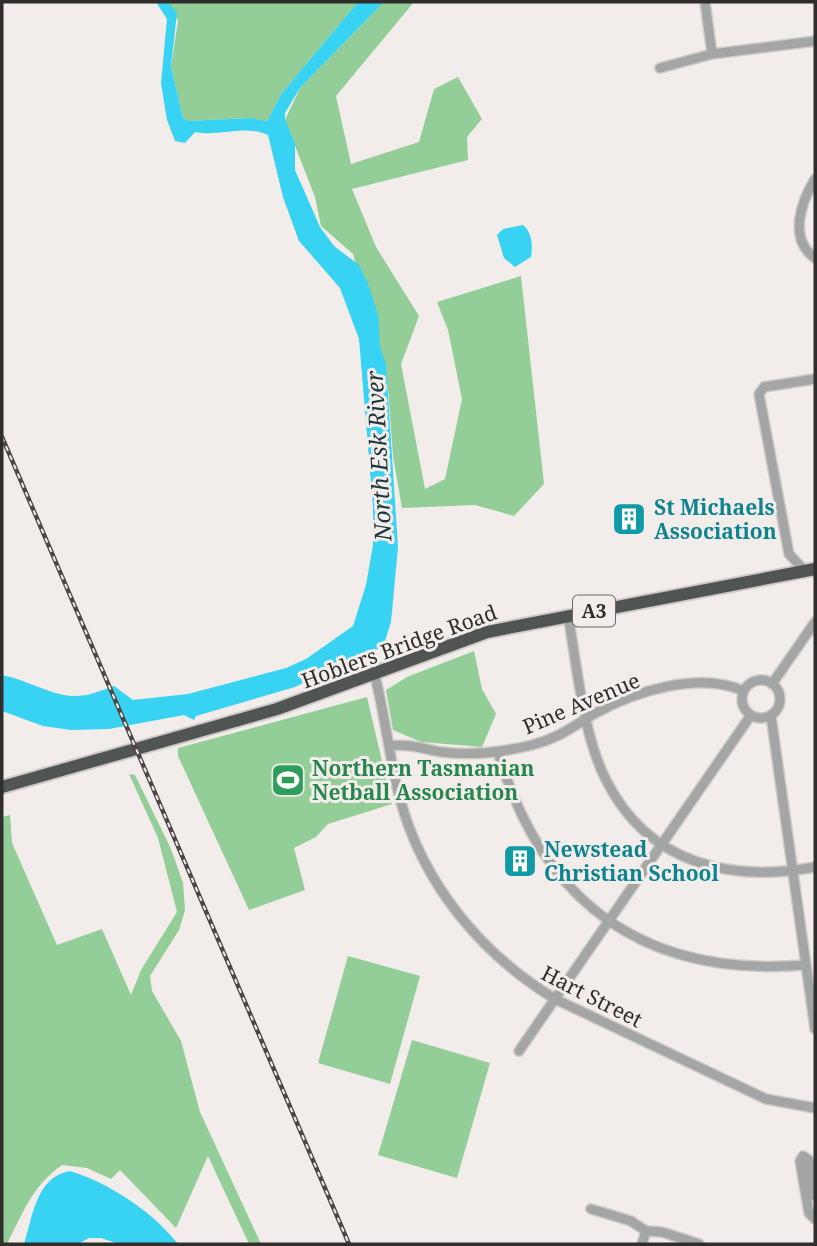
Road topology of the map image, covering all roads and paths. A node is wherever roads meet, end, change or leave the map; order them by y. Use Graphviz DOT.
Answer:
graph roads {
  1 [pos="705,2"];
  2 [pos="815,41"];
  3 [pos="712,54"];
  4 [pos="660,68"];
  5 [pos="815,179"];
  6 [pos="815,258"];
  7 [pos="815,379"];
  8 [pos="810,570"];
  9 [pos="568,615"];
  10 [pos="815,622"];
  11 [pos="374,672"];
  12 [pos="772,684"];
  13 [pos="744,691"];
  14 [pos="751,715"];
  15 [pos="771,716"];
  16 [pos="587,719"];
  17 [pos="388,746"];
  18 [pos="498,752"];
  19 [pos="2,787"];
  20 [pos="663,844"];
  21 [pos="815,867"];
  22 [pos="794,871"];
  23 [pos="609,920"];
  24 [pos="806,965"];
  25 [pos="555,999"];
  26 [pos="815,1029"];
  27 [pos="519,1051"];
  28 [pos="815,1108"];
  29 [pos="815,1196"];
  30 [pos="591,1209"];
  31 [pos="815,1219"];
  32 [pos="646,1231"];
  33 [pos="642,1244"];
  34 [pos="699,1244"];
  1 -- 3 [label="street"];
  2 -- 3 [label="street"];
  3 -- 4 [label="street"];
  5 -- 6 [label="street"];
  7 -- 8 [label="street"];
  8 -- 9 [label="highway, Hoblers Bridge Road / A3"];
  9 -- 11 [label="highway, Hoblers Bridge Road / A3"];
  9 -- 16 [label="street"];
  10 -- 12 [label="street"];
  11 -- 17 [label="street, Hart Street"];
  11 -- 19 [label="highway, Hoblers Bridge Road / A3"];
  12 -- 13 [label="street"];
  12 -- 15 [label="street"];
  13 -- 14 [label="street"];
  13 -- 16 [label="street, Pine Avenue"];
  14 -- 15 [label="street"];
  14 -- 20 [label="street"];
  15 -- 22 [label="street"];
  16 -- 18 [label="street, Pine Avenue"];
  16 -- 20 [label="street"];
  17 -- 18 [label="street, Pine Avenue"];
  17 -- 25 [label="street, Hart Street"];
  18 -- 23 [label="street"];
  20 -- 22 [label="street"];
  20 -- 23 [label="street"];
  21 -- 22 [label="street"];
  22 -- 24 [label="street"];
  23 -- 24 [label="street"];
  23 -- 25 [label="street"];
  24 -- 26 [label="street"];
  25 -- 27 [label="street"];
  25 -- 28 [label="street, Hart Street"];
  29 -- 31 [label="street"];
  30 -- 32 [label="street"];
  32 -- 33 [label="street"];
  32 -- 34 [label="street"];
}
